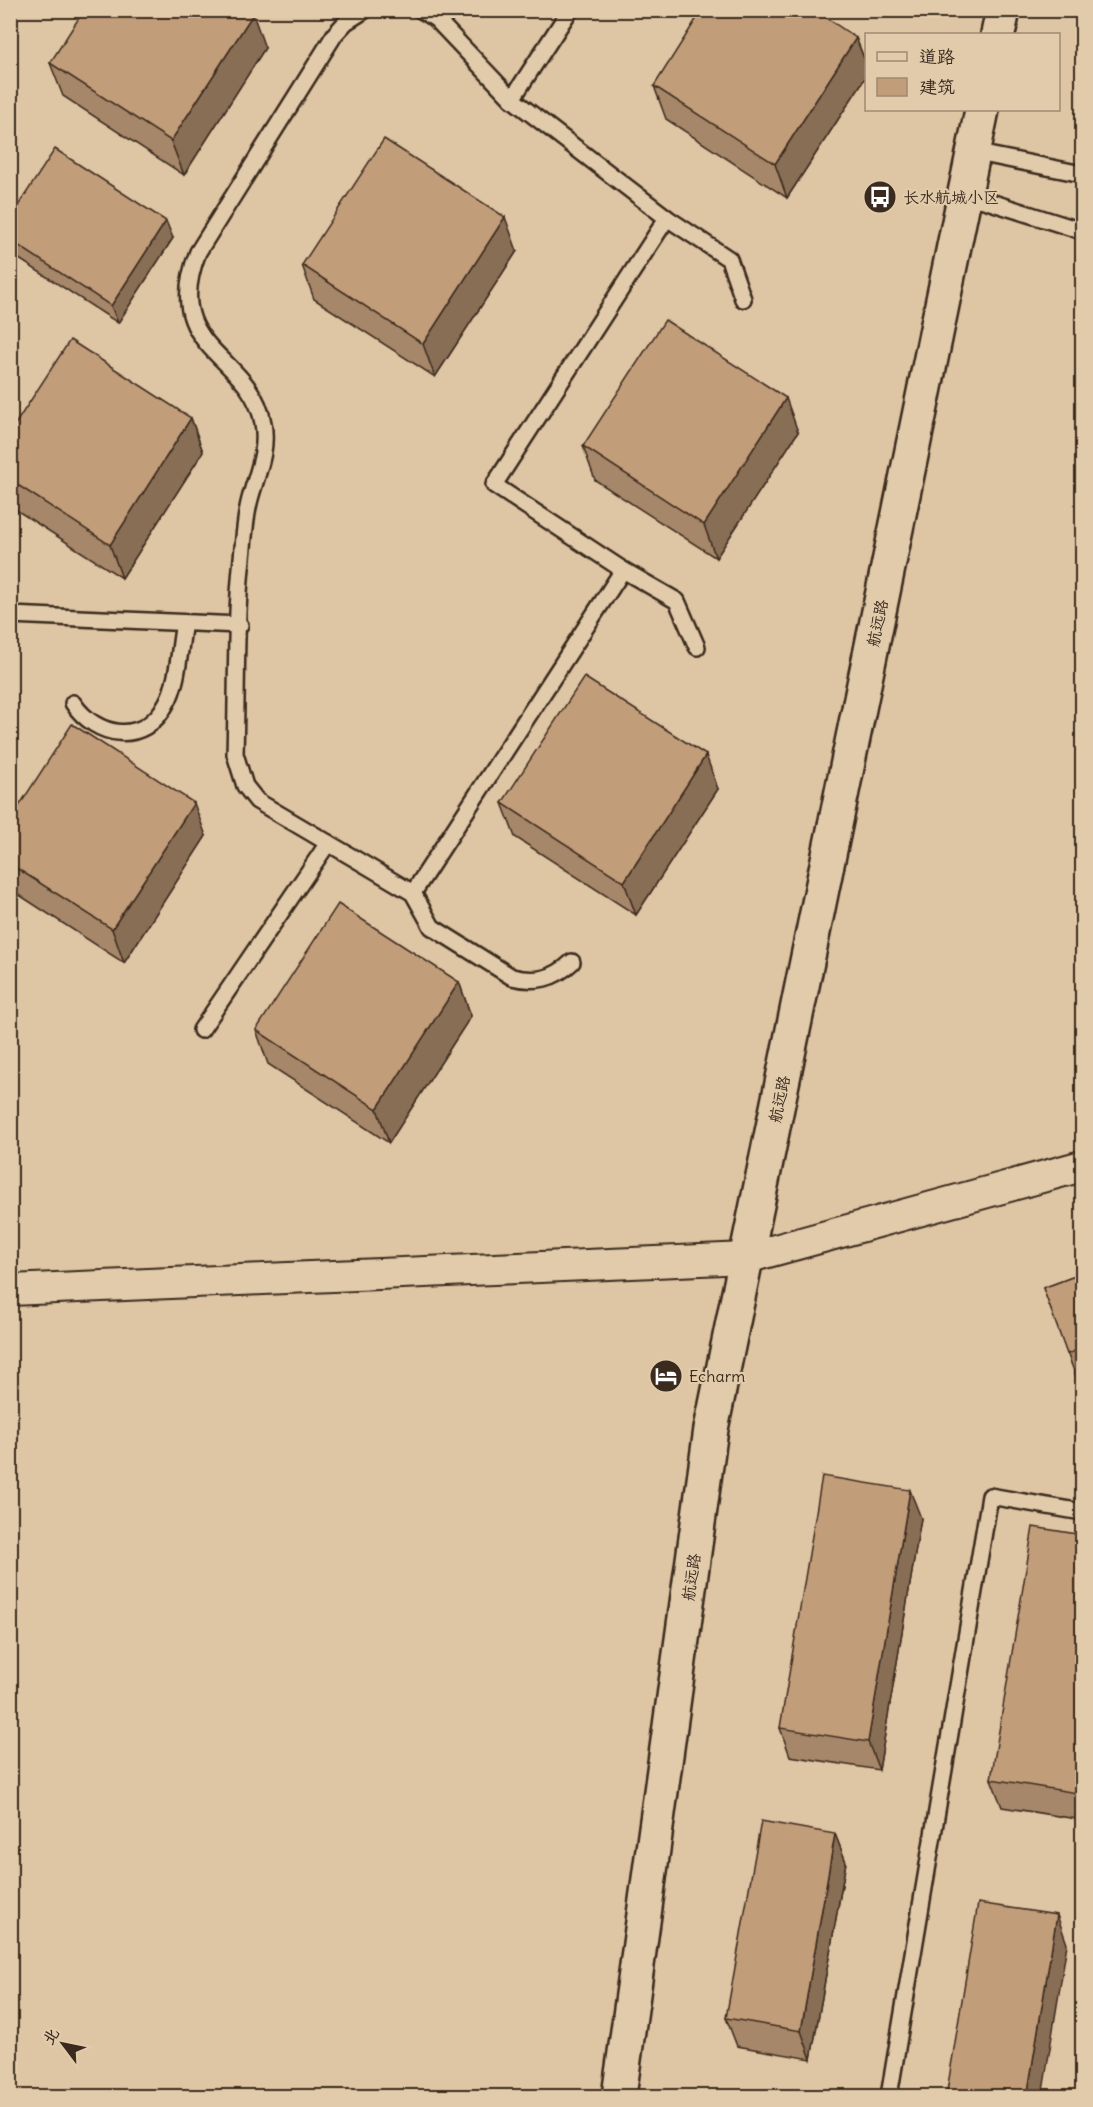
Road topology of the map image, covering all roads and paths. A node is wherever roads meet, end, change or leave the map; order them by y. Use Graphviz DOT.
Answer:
graph roads {
  1 [pos="365,10"];
  2 [pos="421,10"];
  3 [pos="570,10"];
  4 [pos="1003,10"];
  5 [pos="998,33"];
  6 [pos="512,99"];
  7 [pos="982,111"];
  8 [pos="974,152"];
  9 [pos="1083,174"];
  10 [pos="965,194"];
  11 [pos="667,218"];
  12 [pos="1083,231"];
  13 [pos="743,299"];
  14 [pos="623,570"];
  15 [pos="10,615"];
  16 [pos="184,623"];
  17 [pos="240,625"];
  18 [pos="697,647"];
  19 [pos="73,703"];
  20 [pos="328,843"];
  21 [pos="413,893"];
  22 [pos="572,962"];
  23 [pos="201,1030"];
  24 [pos="1083,1166"];
  25 [pos="746,1258"];
  26 [pos="10,1290"];
  27 [pos="1083,1512"];
  28 [pos="619,2097"];
  29 [pos="889,2097"];
  1 -- 17 [label="lane"];
  2 -- 6 [label="lane"];
  3 -- 6 [label="lane"];
  4 -- 5 [label="street"];
  6 -- 11 [label="lane"];
  7 -- 8 [label="street, 航远路"];
  8 -- 9 [label="lane"];
  8 -- 10 [label="street, 航远路"];
  10 -- 12 [label="lane"];
  10 -- 25 [label="street, 航远路"];
  11 -- 13 [label="lane"];
  11 -- 14 [label="lane"];
  14 -- 18 [label="lane"];
  14 -- 21 [label="lane"];
  15 -- 16 [label="lane"];
  16 -- 17 [label="lane"];
  16 -- 19 [label="lane"];
  17 -- 20 [label="lane"];
  20 -- 21 [label="lane"];
  20 -- 23 [label="lane"];
  21 -- 22 [label="lane"];
  24 -- 25 [label="street"];
  25 -- 26 [label="street"];
  25 -- 28 [label="street, 航远路"];
  27 -- 29 [label="lane"];
}
